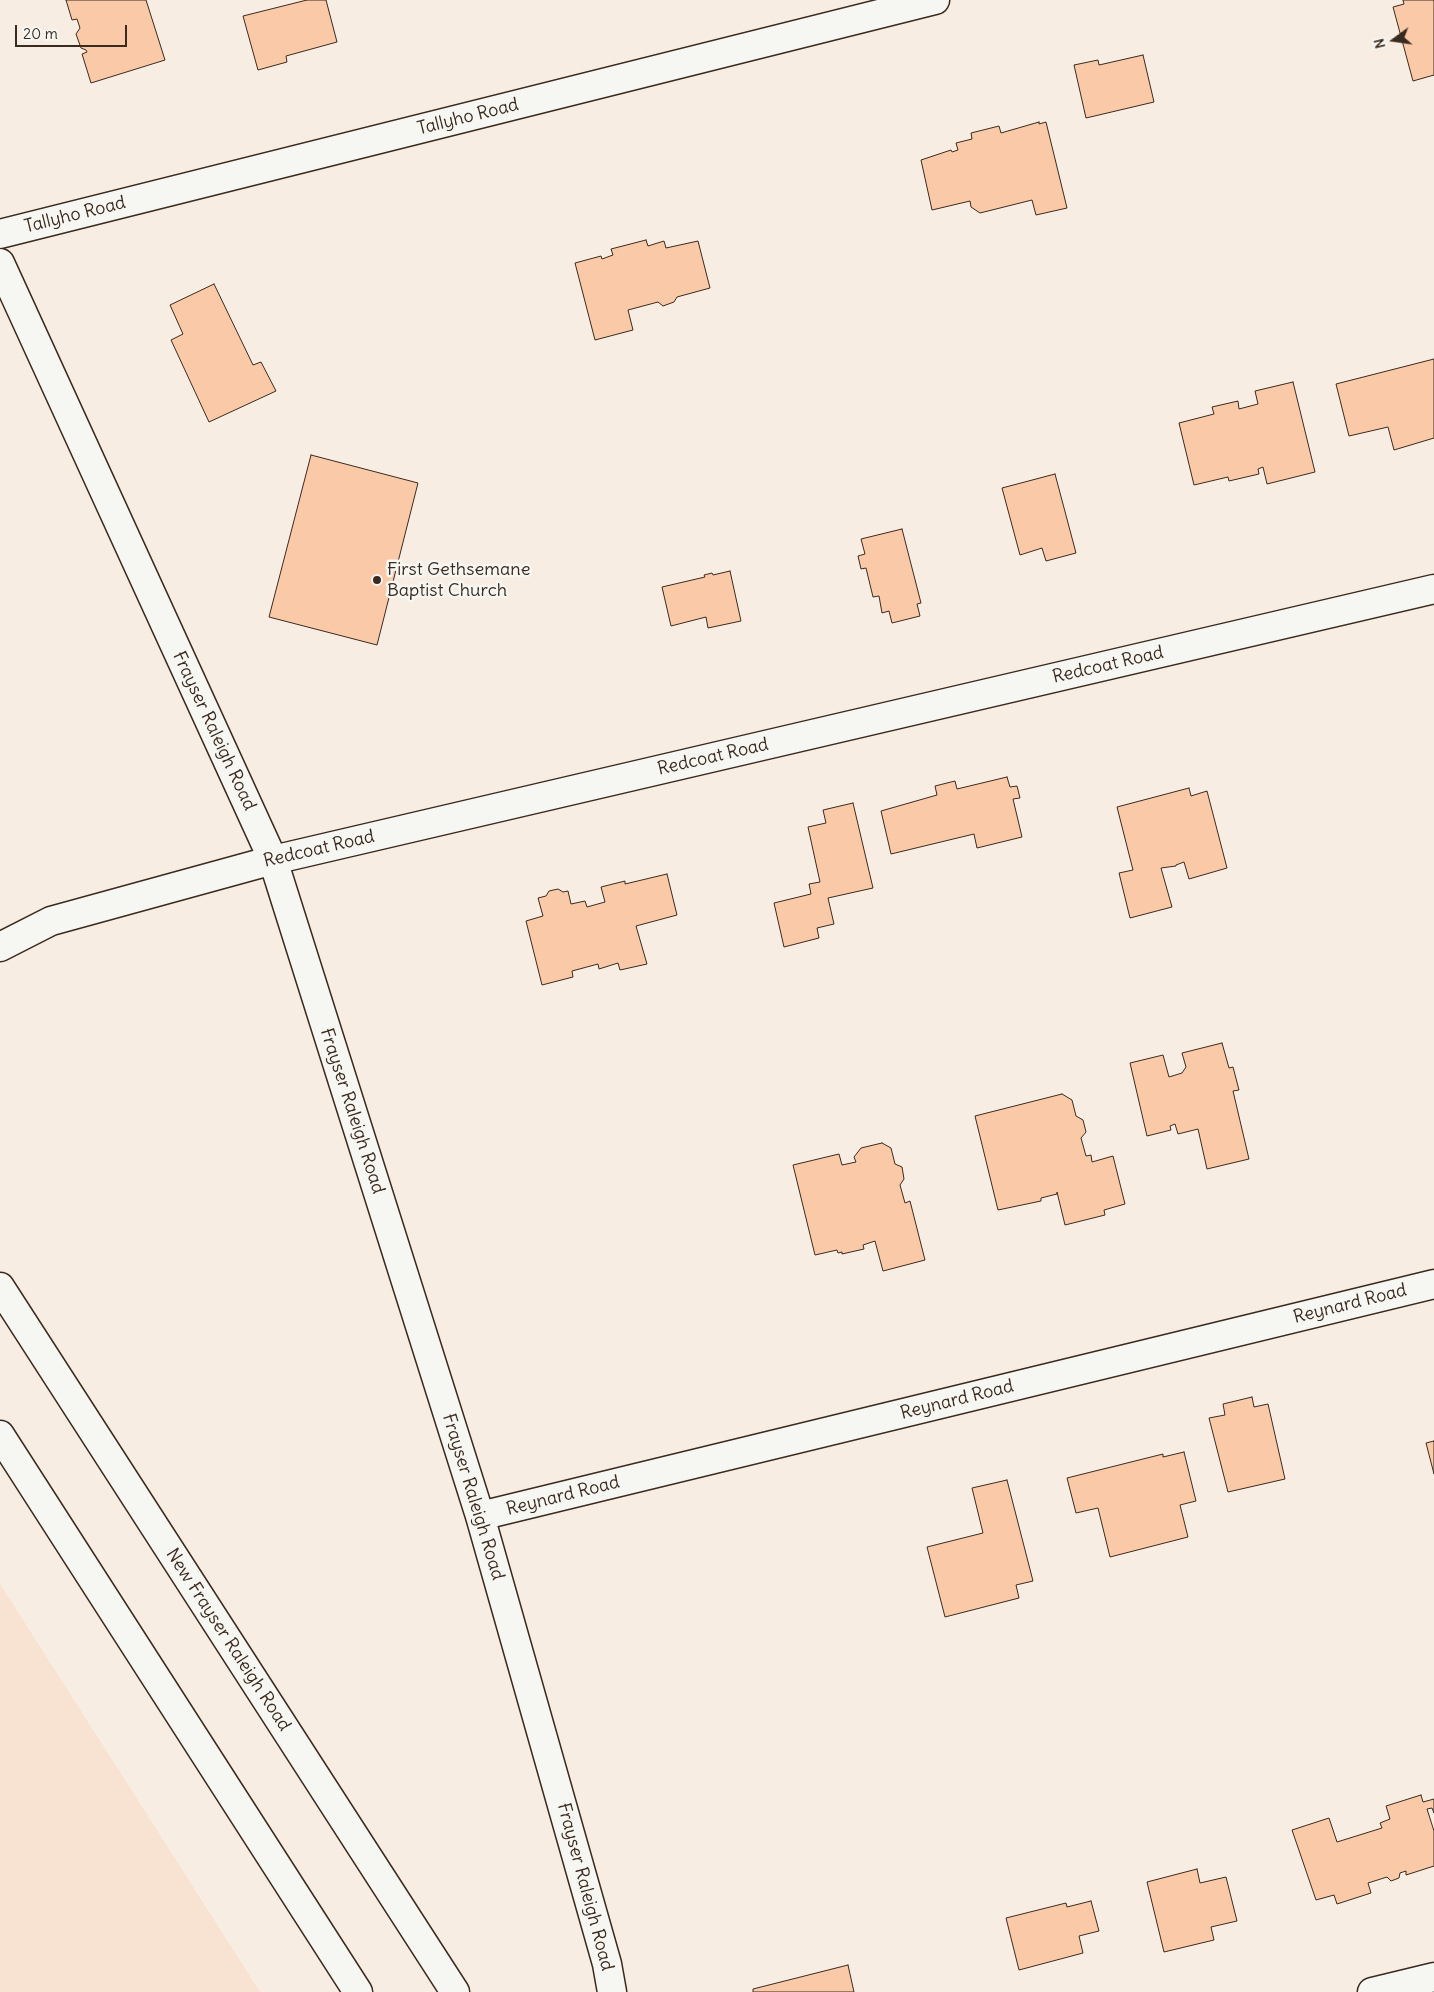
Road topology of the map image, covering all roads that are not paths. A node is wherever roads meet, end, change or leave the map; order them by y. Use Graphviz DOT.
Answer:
graph roads {
  1 [pos="935,0"];
  2 [pos="0,234"];
  3 [pos="0,263"];
  4 [pos="1434,589"];
  5 [pos="273,860"];
  6 [pos="0,947"];
  7 [pos="1434,1284"];
  8 [pos="0,1287"];
  9 [pos="0,1434"];
  10 [pos="480,1516"];
  11 [pos="1434,1977"];
  12 [pos="358,1992"];
  13 [pos="455,1992"];
  14 [pos="612,1992"];
  15 [pos="1372,1992"];
  1 -- 2 [label="street, Tallyho Road"];
  3 -- 5 [label="street, Frayser Raleigh Road"];
  4 -- 5 [label="street, Redcoat Road"];
  5 -- 6 [label="street, Redcoat Road"];
  5 -- 10 [label="street, Frayser Raleigh Road"];
  7 -- 10 [label="street, Reynard Road"];
  8 -- 13 [label="street, New Frayser Raleigh Road"];
  9 -- 12 [label="street"];
  10 -- 14 [label="street, Frayser Raleigh Road"];
  11 -- 15 [label="street"];
}
